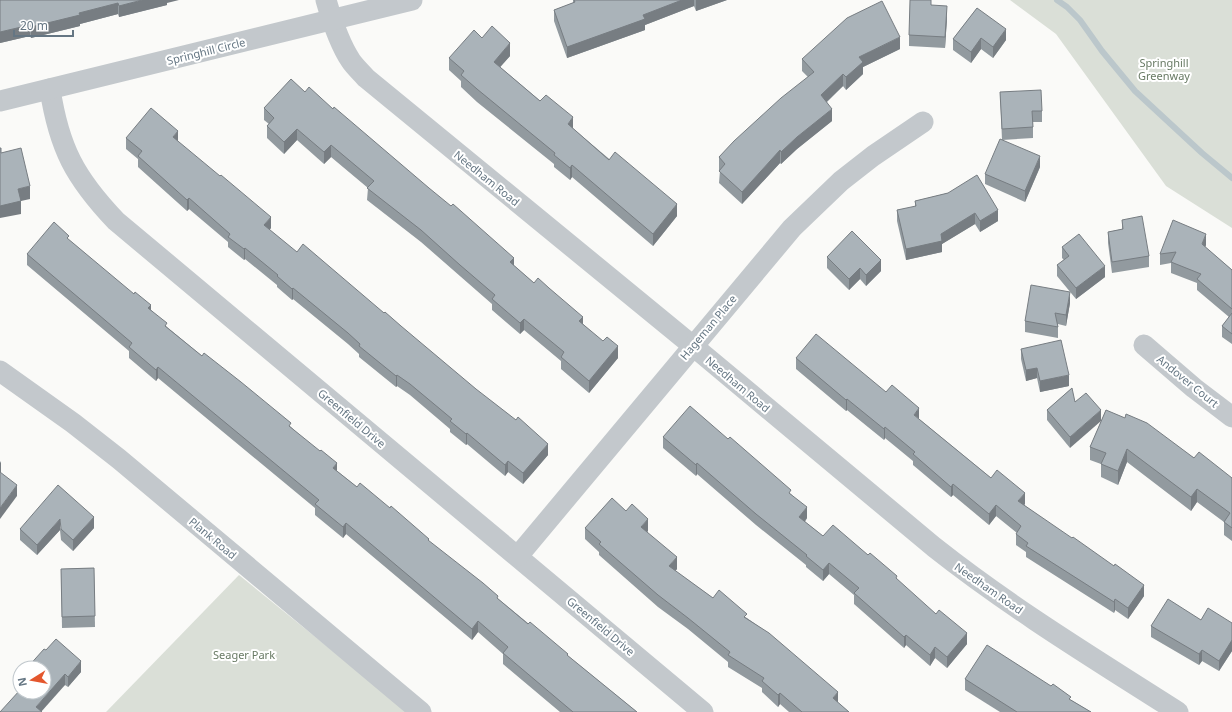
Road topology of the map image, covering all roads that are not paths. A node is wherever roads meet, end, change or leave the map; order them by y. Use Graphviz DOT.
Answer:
graph roads {
  1 [pos="326,0"];
  2 [pos="412,0"];
  3 [pos="332,20"];
  4 [pos="50,89"];
  5 [pos="0,101"];
  6 [pos="923,122"];
  7 [pos="1144,345"];
  8 [pos="692,346"];
  9 [pos="0,371"];
  10 [pos="1232,417"];
  11 [pos="518,556"];
  12 [pos="421,712"];
  13 [pos="703,712"];
  14 [pos="1178,712"];
  1 -- 3 [label="street, Needham Road"];
  2 -- 3 [label="street, Springhill Circle"];
  3 -- 4 [label="street, Springhill Circle"];
  3 -- 8 [label="street, Needham Road"];
  4 -- 5 [label="street, Springhill Circle"];
  4 -- 11 [label="street, Greenfield Drive"];
  6 -- 8 [label="street, Hageman Place"];
  7 -- 10 [label="street, Andover Court"];
  8 -- 11 [label="street, Hageman Place"];
  8 -- 14 [label="street, Needham Road"];
  9 -- 12 [label="street, Plank Road"];
  11 -- 13 [label="street, Greenfield Drive"];
}
